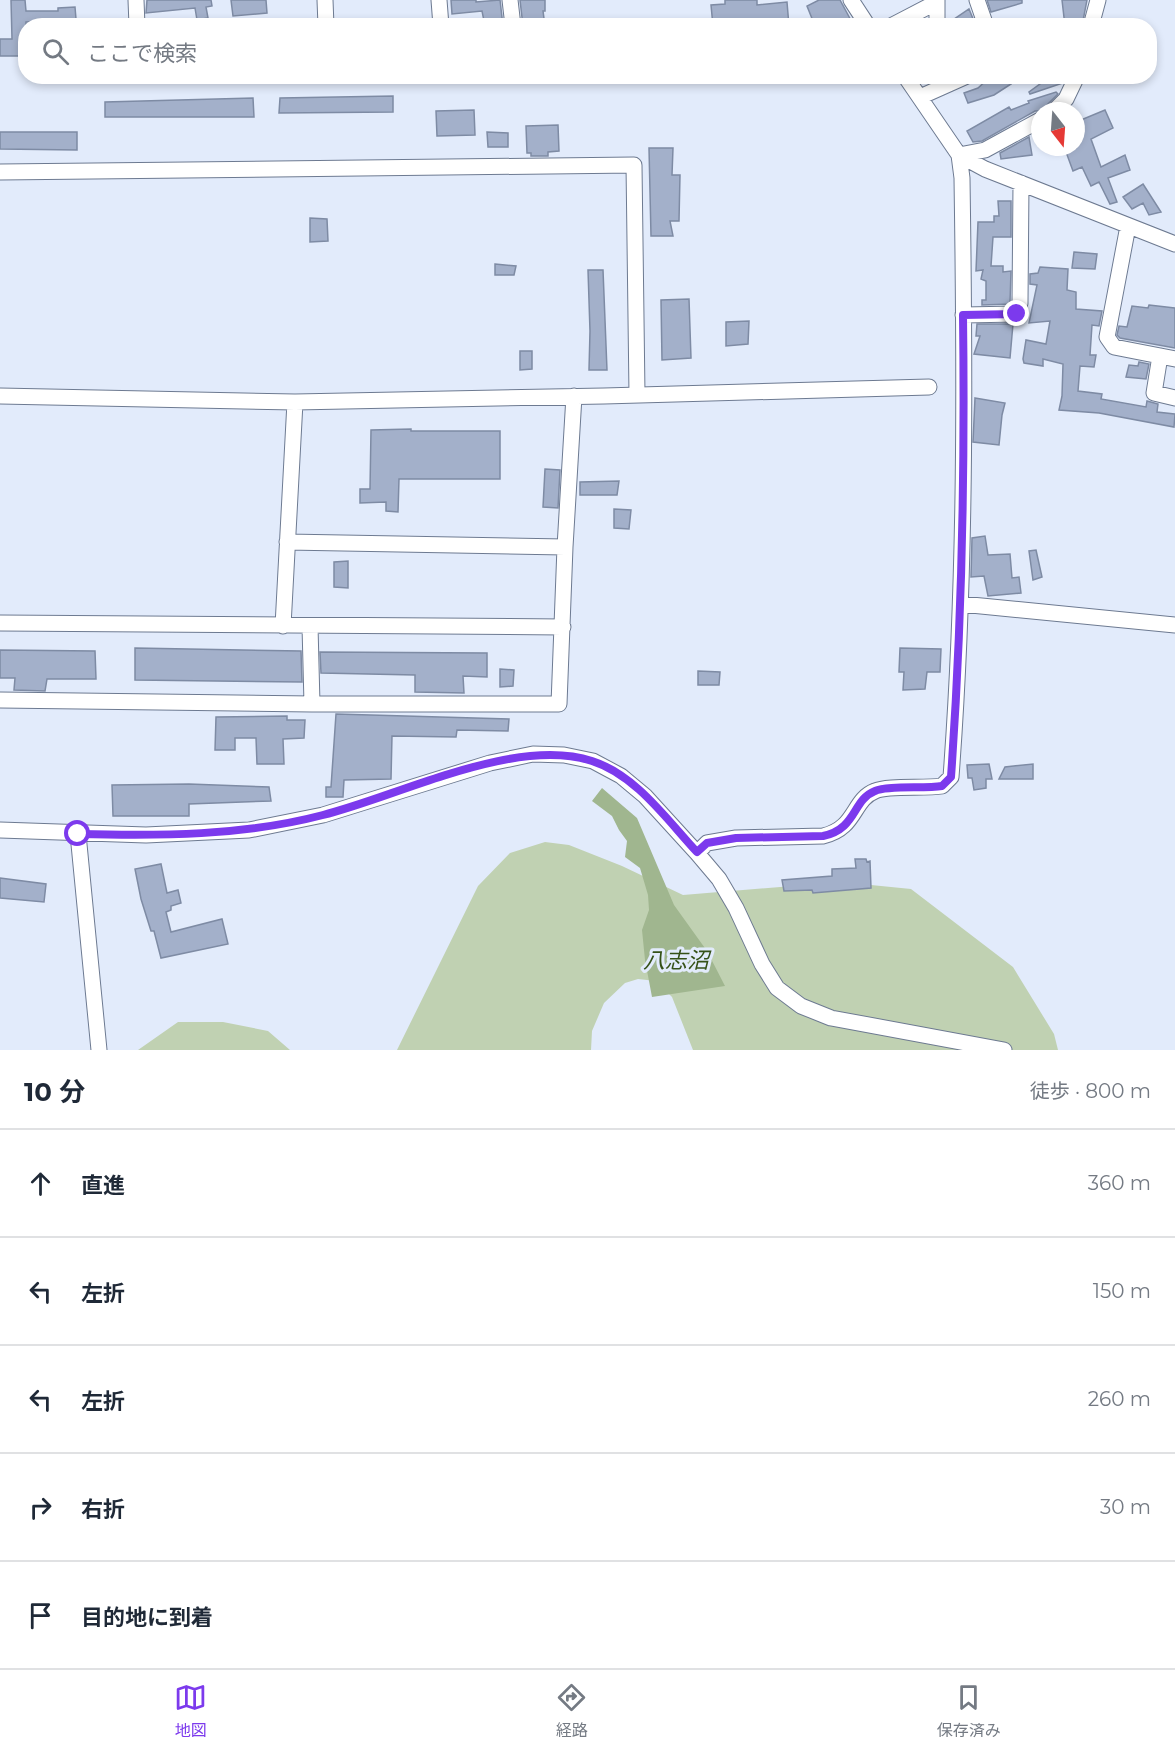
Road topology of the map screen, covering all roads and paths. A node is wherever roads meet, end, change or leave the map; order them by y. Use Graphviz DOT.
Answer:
graph roads {
  1 [pos="136,0"];
  2 [pos="325,0"];
  3 [pos="439,0"];
  4 [pos="510,0"];
  5 [pos="851,0"];
  6 [pos="977,0"];
  7 [pos="1098,0"];
  8 [pos="937,1"];
  9 [pos="137,18"];
  10 [pos="326,18"];
  11 [pos="440,18"];
  12 [pos="512,18"];
  13 [pos="863,18"];
  14 [pos="906,18"];
  15 [pos="938,18"];
  16 [pos="983,18"];
  17 [pos="1093,18"];
  18 [pos="911,84"];
  19 [pos="949,84"];
  20 [pos="1073,84"];
  21 [pos="920,97"];
  22 [pos="1063,102"];
  23 [pos="1031,125"];
  24 [pos="959,155"];
  25 [pos="0,172"];
  26 [pos="1021,183"];
  27 [pos="1128,226"];
  28 [pos="1175,244"];
  29 [pos="963,315"];
  30 [pos="1167,358"];
  31 [pos="929,387"];
  32 [pos="637,394"];
  33 [pos="0,396"];
  34 [pos="574,396"];
  35 [pos="1175,398"];
  36 [pos="295,402"];
  37 [pos="287,542"];
  38 [pos="565,547"];
  39 [pos="962,604"];
  40 [pos="0,623"];
  41 [pos="1175,625"];
  42 [pos="283,626"];
  43 [pos="310,626"];
  44 [pos="563,627"];
  45 [pos="0,699"];
  46 [pos="312,704"];
  47 [pos="0,830"];
  48 [pos="78,834"];
  49 [pos="697,852"];
  50 [pos="99,1050"];
  51 [pos="1004,1050"];
  1 -- 9 [label="street"];
  2 -- 10 [label="street"];
  3 -- 11 [label="street"];
  4 -- 12 [label="street"];
  5 -- 13 [label="street"];
  6 -- 16 [label="street"];
  7 -- 17 [label="street"];
  8 -- 14 [label="street"];
  8 -- 15 [label="street"];
  18 -- 21 [label="street"];
  19 -- 21 [label="street"];
  20 -- 22 [label="street"];
  21 -- 24 [label="street"];
  23 -- 24 [label="street"];
  24 -- 26 [label="street"];
  24 -- 29 [label="street"];
  25 -- 32 [label="street"];
  26 -- 27 [label="street"];
  26 -- 29 [label="street"];
  27 -- 28 [label="street"];
  27 -- 30 [label="street"];
  29 -- 39 [label="street"];
  30 -- 35 [label="street"];
  31 -- 32 [label="street"];
  32 -- 34 [label="street"];
  33 -- 36 [label="street"];
  34 -- 36 [label="street"];
  34 -- 38 [label="street"];
  36 -- 37 [label="street"];
  37 -- 38 [label="street"];
  37 -- 42 [label="street"];
  38 -- 44 [label="street"];
  39 -- 41 [label="street"];
  39 -- 49 [label="street"];
  40 -- 42 [label="street"];
  42 -- 43 [label="street"];
  43 -- 44 [label="street"];
  43 -- 46 [label="street"];
  44 -- 46 [label="street"];
  45 -- 46 [label="street"];
  47 -- 48 [label="street"];
  48 -- 49 [label="street"];
  48 -- 50 [label="street"];
  49 -- 51 [label="street"];
}
